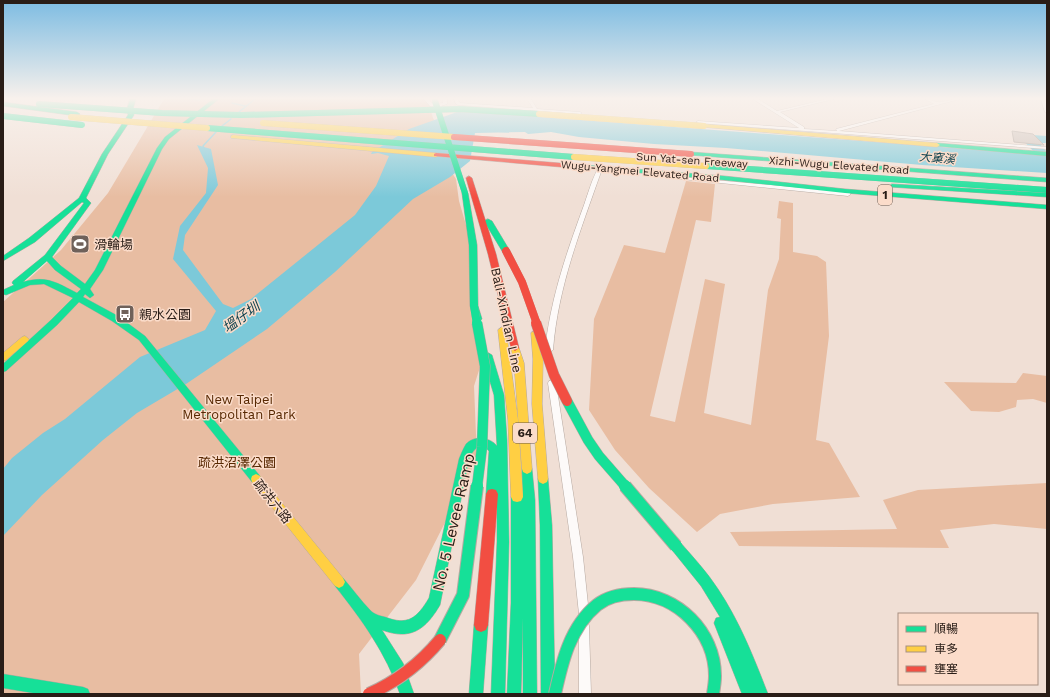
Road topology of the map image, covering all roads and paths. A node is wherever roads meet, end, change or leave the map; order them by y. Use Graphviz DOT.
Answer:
graph roads {
  1 [pos="120,132"];
  2 [pos="155,132"];
  3 [pos="168,132"];
  4 [pos="175,132"];
  5 [pos="260,132"];
  6 [pos="291,132"];
  7 [pos="380,132"];
  8 [pos="445,132"];
  9 [pos="453,132"];
  10 [pos="766,132"];
  11 [pos="837,132"];
  12 [pos="855,132"];
  13 [pos="858,133"];
  14 [pos="233,137"];
  15 [pos="1047,148"];
  16 [pos="1047,154"];
  17 [pos="726,162"];
  18 [pos="691,165"];
  19 [pos="1047,176"];
  20 [pos="469,178"];
  21 [pos="1047,180"];
  22 [pos="1047,185"];
  23 [pos="1047,190"];
  24 [pos="465,192"];
  25 [pos="1047,196"];
  26 [pos="82,199"];
  27 [pos="1047,203"];
  28 [pos="1047,208"];
  29 [pos="3,246"];
  30 [pos="14,251"];
  31 [pos="48,258"];
  32 [pos="3,259"];
  33 [pos="3,266"];
  34 [pos="84,287"];
  35 [pos="5,293"];
  36 [pos="76,297"];
  37 [pos="94,306"];
  38 [pos="474,306"];
  39 [pos="534,320"];
  40 [pos="3,358"];
  41 [pos="3,369"];
  42 [pos="676,546"];
  43 [pos="366,615"];
  44 [pos="3,681"];
  45 [pos="83,694"];
  46 [pos="369,694"];
  47 [pos="407,694"];
  48 [pos="476,694"];
  49 [pos="498,694"];
  50 [pos="514,694"];
  51 [pos="530,694"];
  52 [pos="548,694"];
  53 [pos="555,694"];
  54 [pos="585,694"];
  55 [pos="713,694"];
  56 [pos="749,694"];
  57 [pos="761,694"];
  1 -- 26 [label="main road"];
  2 -- 14 [label="main road, Xizhi-Wugu Elevated Road / 1, bridge"];
  3 -- 34 [label="main road"];
  4 -- 34 [label="main road"];
  5 -- 18 [label="main road, Sun Yat-sen Freeway / 1, bridge"];
  6 -- 17 [label="main road, Sun Yat-sen Freeway / 1"];
  7 -- 21 [label="main road, Xizhi-Wugu Elevated Road / 1, bridge"];
  8 -- 24 [label="main road, Bali-Xindian Line / 64, bridge"];
  9 -- 20 [label="main road, Bali-Xindian Line / 64, bridge"];
  10 -- 16 [label="main road, 1, bridge"];
  11 -- 13 [label="street"];
  12 -- 13 [label="street"];
  13 -- 15 [label="street"];
  14 -- 25 [label="main road, Xizhi-Wugu Elevated Road / 1"];
  14 -- 28 [label="main road, Wugu-Yangmei Elevated Road / 1"];
  17 -- 19 [label="main road"];
  17 -- 22 [label="main road, Sun Yat-sen Freeway / 1"];
  18 -- 23 [label="main road, Sun Yat-sen Freeway / 1, bridge"];
  18 -- 27 [label="main road, bridge"];
  20 -- 39 [label="main road, bridge"];
  20 -- 51 [label="main road, Bali-Xindian Line / 64"];
  24 -- 38 [label="main road"];
  24 -- 50 [label="main road, Bali-Xindian Line / 64"];
  26 -- 30 [label="main road"];
  26 -- 31 [label="main road"];
  28 -- 54 [label="street"];
  29 -- 30 [label="main road"];
  30 -- 32 [label="main road"];
  30 -- 33 [label="main road"];
  31 -- 34 [label="main road"];
  31 -- 35 [label="main road"];
  34 -- 36 [label="main road"];
  34 -- 37 [label="main road"];
  35 -- 36 [label="main road, 疏洪六路"];
  36 -- 37 [label="main road, 疏洪六路"];
  36 -- 40 [label="main road"];
  36 -- 41 [label="main road"];
  37 -- 43 [label="main road, 疏洪六路"];
  38 -- 46 [label="main road, bridge"];
  38 -- 49 [label="main road, bridge"];
  39 -- 42 [label="main road, bridge"];
  39 -- 52 [label="main road"];
  42 -- 56 [label="main road"];
  42 -- 57 [label="main road"];
  43 -- 47 [label="main road"];
  43 -- 48 [label="main road, No. 5 Levee Ramp"];
  44 -- 45 [label="main road"];
  53 -- 55 [label="main road, bridge"];
}
